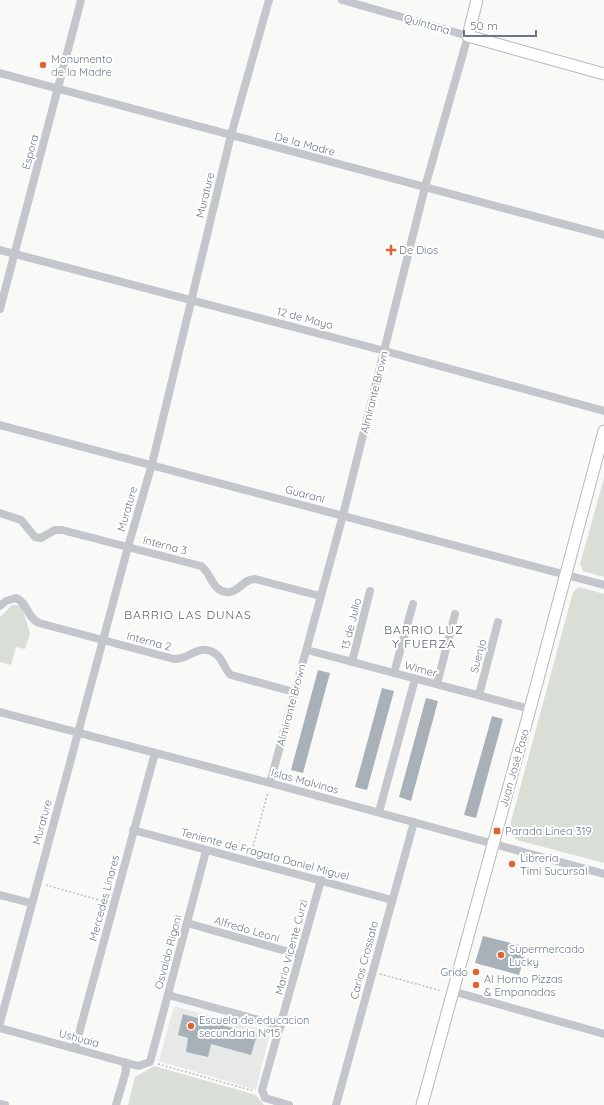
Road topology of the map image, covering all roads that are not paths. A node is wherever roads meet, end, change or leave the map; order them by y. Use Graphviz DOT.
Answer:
graph roads {
  1 [pos="81,0"];
  2 [pos="269,0"];
  3 [pos="342,0"];
  4 [pos="477,0"];
  5 [pos="468,36"];
  6 [pos="0,74"];
  7 [pos="604,74"];
  8 [pos="58,89"];
  9 [pos="231,135"];
  10 [pos="426,187"];
  11 [pos="604,235"];
  12 [pos="0,250"];
  13 [pos="14,254"];
  14 [pos="190,299"];
  15 [pos="0,309"];
  16 [pos="385,351"];
  17 [pos="604,411"];
  18 [pos="0,425"];
  19 [pos="604,431"];
  20 [pos="152,464"];
  21 [pos="0,513"];
  22 [pos="343,515"];
  23 [pos="128,547"];
  24 [pos="565,574"];
  25 [pos="604,585"];
  26 [pos="370,591"];
  27 [pos="320,596"];
  28 [pos="413,604"];
  29 [pos="0,606"];
  30 [pos="455,614"];
  31 [pos="498,622"];
  32 [pos="103,640"];
  33 [pos="307,650"];
  34 [pos="352,662"];
  35 [pos="394,673"];
  36 [pos="415,679"];
  37 [pos="437,684"];
  38 [pos="294,692"];
  39 [pos="479,695"];
  40 [pos="530,709"];
  41 [pos="0,712"];
  42 [pos="78,733"];
  43 [pos="155,753"];
  44 [pos="270,783"];
  45 [pos="379,812"];
  46 [pos="414,822"];
  47 [pos="133,830"];
  48 [pos="493,843"];
  49 [pos="206,851"];
  50 [pos="604,874"];
  51 [pos="321,880"];
  52 [pos="0,895"];
  53 [pos="392,900"];
  54 [pos="31,903"];
  55 [pos="187,923"];
  56 [pos="300,955"];
  57 [pos="452,992"];
  58 [pos="168,995"];
  59 [pos="0,1023"];
  60 [pos="281,1026"];
  61 [pos="0,1028"];
  62 [pos="604,1034"];
  63 [pos="75,1048"];
  64 [pos="151,1061"];
  65 [pos="125,1062"];
  66 [pos="0,1104"];
  67 [pos="277,1104"];
  68 [pos="5,1105"];
  69 [pos="116,1105"];
  70 [pos="289,1105"];
  71 [pos="336,1105"];
  72 [pos="422,1105"];
  1 -- 8 [label="street, Espora"];
  2 -- 9 [label="street, Murature"];
  3 -- 5 [label="street, Quintana"];
  4 -- 5 [label="main road, Almirante Brown"];
  5 -- 7 [label="main road, Quintana"];
  5 -- 10 [label="street, Almirante Brown"];
  6 -- 8 [label="street, De la Madre"];
  8 -- 9 [label="street, De la Madre"];
  8 -- 13 [label="street, Espora"];
  9 -- 10 [label="street, De la Madre"];
  9 -- 14 [label="street, Murature"];
  10 -- 11 [label="street, De la Madre"];
  10 -- 16 [label="street, Almirante Brown"];
  12 -- 13 [label="street, 12 de Mayo"];
  13 -- 14 [label="street, 12 de Mayo"];
  13 -- 15 [label="street, Espora"];
  14 -- 16 [label="street, 12 de Mayo"];
  14 -- 20 [label="street, Murature"];
  16 -- 17 [label="street, 12 de Mayo"];
  16 -- 22 [label="street, Almirante Brown"];
  18 -- 20 [label="street, Guaraní"];
  19 -- 24 [label="main road, Juan José Paso"];
  20 -- 22 [label="street, Guaraní"];
  20 -- 23 [label="street, Murature"];
  21 -- 23 [label="street, Interna 3"];
  22 -- 24 [label="street, Guaraní"];
  22 -- 27 [label="street, Almirante Brown"];
  23 -- 27 [label="street, Interna 3"];
  23 -- 32 [label="street, Murature"];
  24 -- 25 [label="street, Guaraní"];
  24 -- 40 [label="main road, Juan José Paso"];
  26 -- 34 [label="street, 13 de Julio"];
  27 -- 33 [label="street, Almirante Brown"];
  28 -- 35 [label="street"];
  29 -- 32 [label="street, Interna 2"];
  30 -- 37 [label="street"];
  31 -- 39 [label="street, Suenjo"];
  32 -- 38 [label="street, Interna 2"];
  32 -- 42 [label="street, Murature"];
  33 -- 34 [label="street, Wimer"];
  33 -- 38 [label="street, Almirante Brown"];
  34 -- 35 [label="street, Wimer"];
  35 -- 36 [label="street, Wimer"];
  36 -- 37 [label="street, Wimer"];
  36 -- 45 [label="street"];
  37 -- 39 [label="street, Wimer"];
  38 -- 44 [label="street, Almirante Brown"];
  39 -- 40 [label="street, Wimer"];
  40 -- 48 [label="main road, Juan José Paso"];
  41 -- 42 [label="street, Islas Malvinas"];
  42 -- 43 [label="street, Islas Malvinas"];
  42 -- 54 [label="street, Murature"];
  43 -- 44 [label="street, Islas Malvinas"];
  43 -- 47 [label="street, Mercedes Linares"];
  44 -- 45 [label="street, Islas Malvinas"];
  45 -- 46 [label="street, Islas Malvinas"];
  46 -- 48 [label="street, Islas Malvinas"];
  46 -- 53 [label="street, Carlos Crossato"];
  47 -- 49 [label="street, Teniente de Fragata Daniel Miguel"];
  47 -- 63 [label="street, Mercedes Linares"];
  48 -- 50 [label="street, Islas Malvinas"];
  48 -- 57 [label="main road, Juan José Paso"];
  49 -- 51 [label="street, Teniente de Fragata Daniel Miguel"];
  49 -- 55 [label="street, Osvaldo Rigoni"];
  51 -- 53 [label="street, Teniente de Fragata Daniel Miguel"];
  51 -- 56 [label="street, Mario Vicente Curzi"];
  52 -- 54 [label="street"];
  53 -- 71 [label="street, Carlos Crossato"];
  54 -- 59 [label="street, Murature"];
  55 -- 56 [label="street, Alfredo Leoni"];
  55 -- 58 [label="street, Osvaldo Rigoni"];
  56 -- 60 [label="street, Mario Vicente Curzi"];
  57 -- 62 [label="street"];
  57 -- 72 [label="main road, Juan José Paso"];
  58 -- 60 [label="street"];
  58 -- 64 [label="street, Osvaldo Rigoni"];
  60 -- 67 [label="street, Mario Vicente Curzi"];
  61 -- 63 [label="street, Ushuaia"];
  63 -- 65 [label="street, Ushuaia"];
  64 -- 65 [label="street, Ushuaia"];
  65 -- 69 [label="street"];
  66 -- 68 [label="street"];
  67 -- 70 [label="street"];
}
